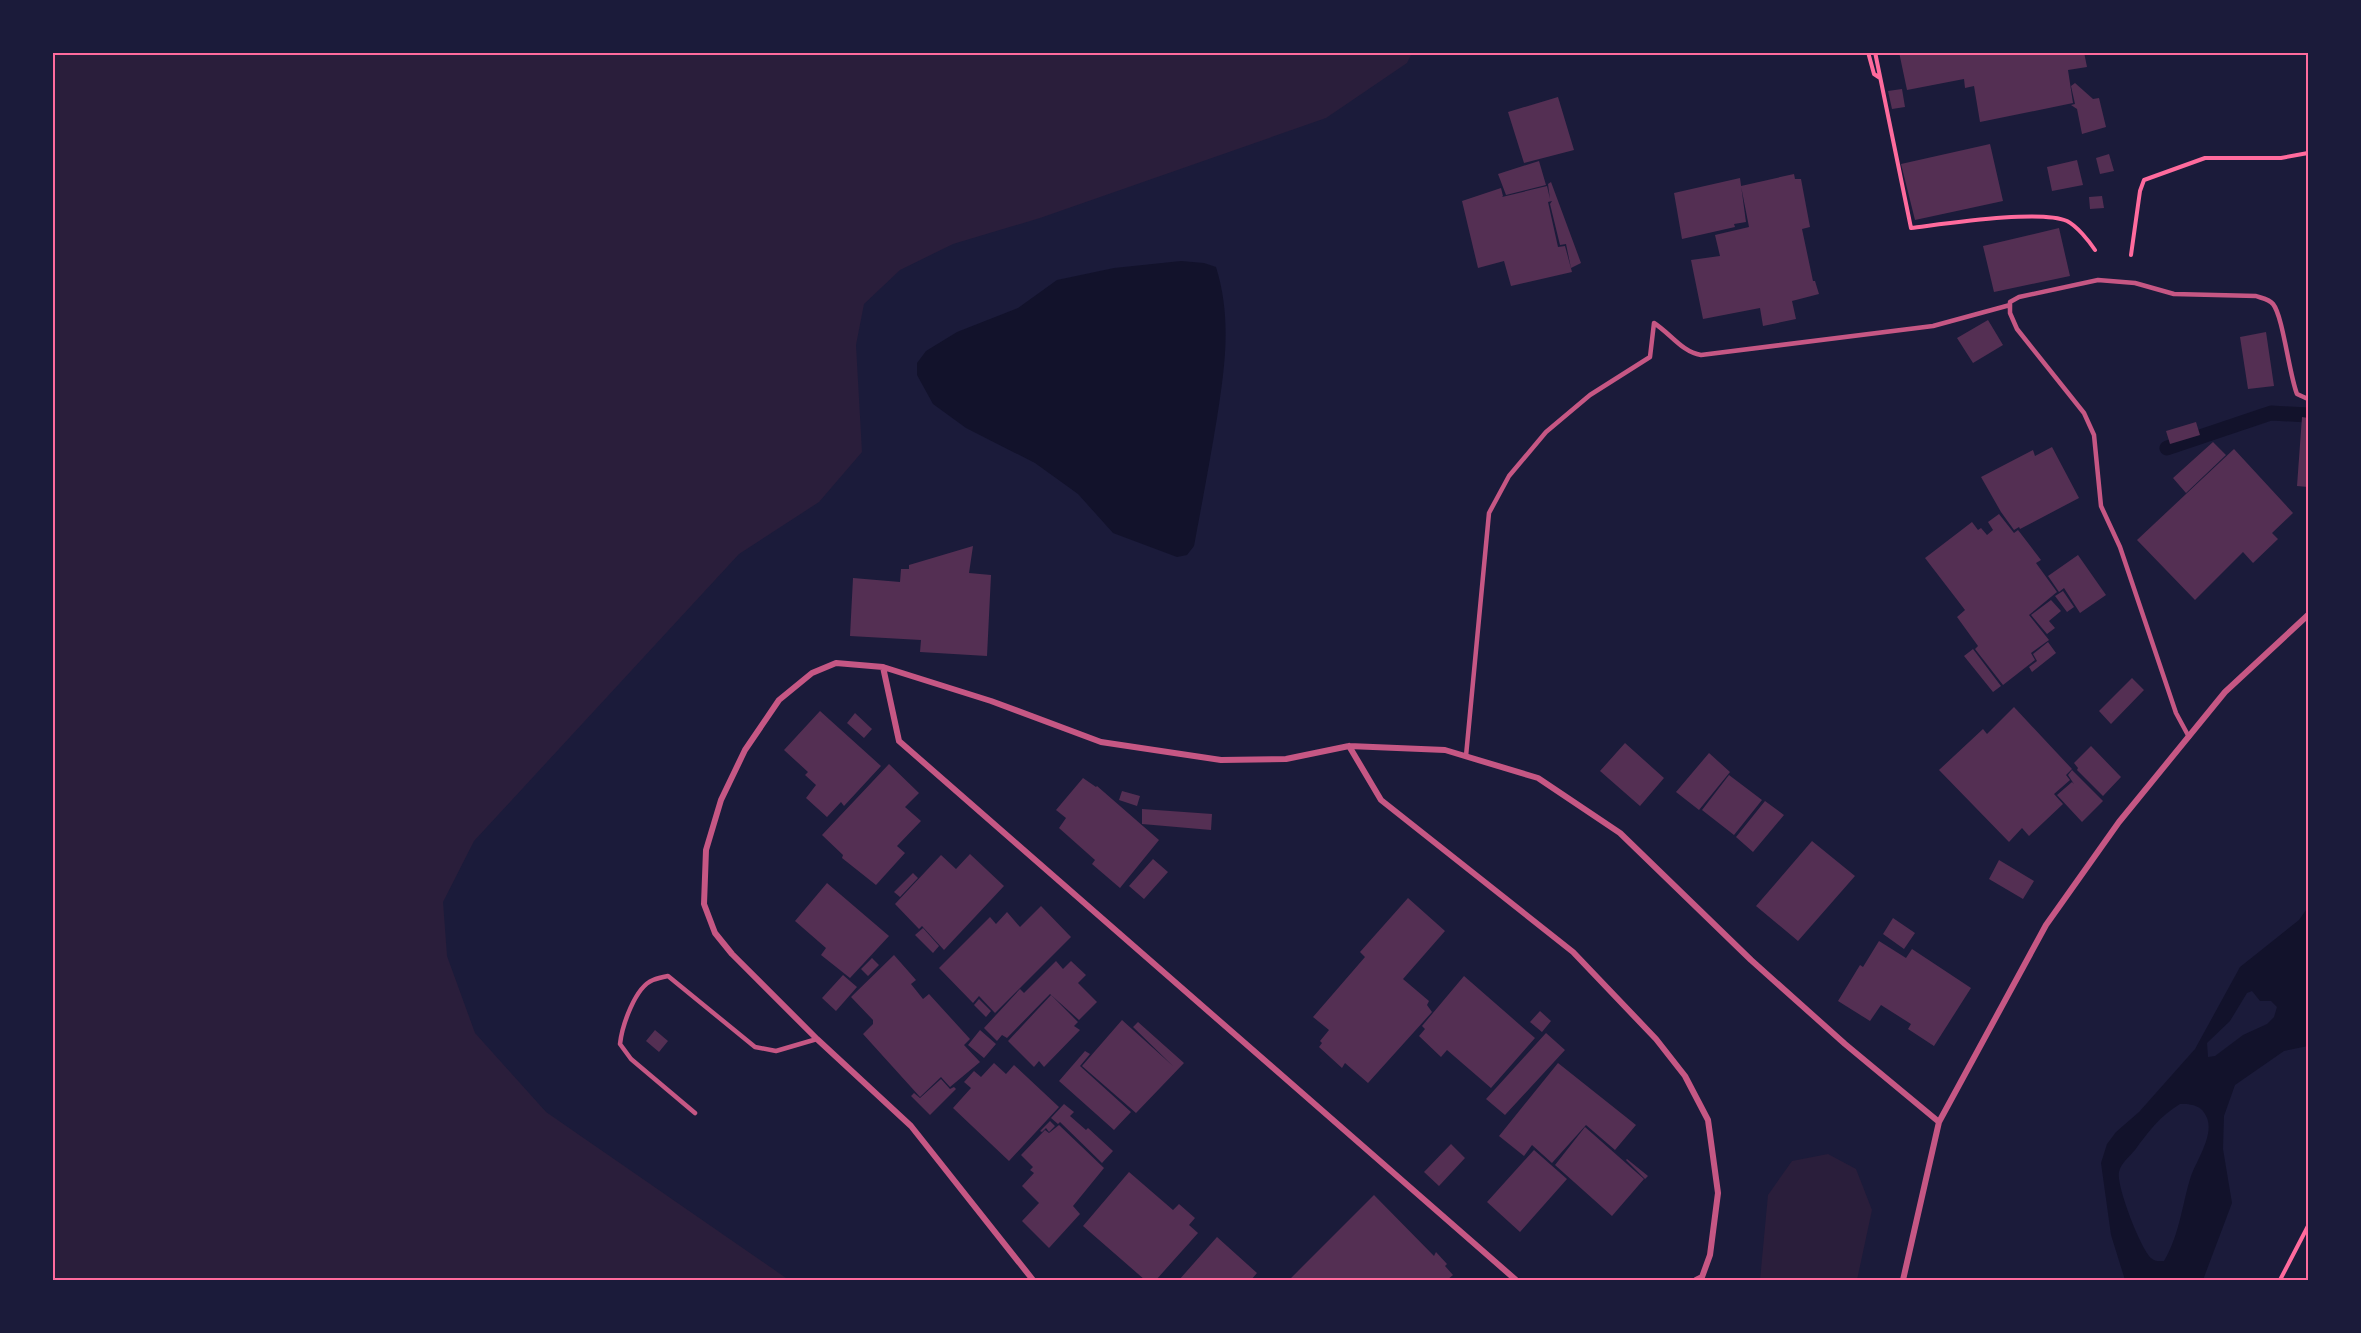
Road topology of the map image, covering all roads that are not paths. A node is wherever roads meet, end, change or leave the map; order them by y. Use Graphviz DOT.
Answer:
graph roads {
  1 [pos="2010,305"];
  2 [pos="2308,399"];
  3 [pos="2308,615"];
  4 [pos="883,667"];
  5 [pos="2189,737"];
  6 [pos="1349,746"];
  7 [pos="1466,756"];
  8 [pos="817,1039"];
  9 [pos="695,1113"];
  10 [pos="1939,1122"];
  11 [pos="1033,1281"];
  12 [pos="1516,1281"];
  13 [pos="1696,1281"];
  14 [pos="1904,1281"];
  1 -- 2 [label="lane"];
  1 -- 5 [label="lane"];
  1 -- 7 [label="lane"];
  3 -- 5 [label="street"];
  4 -- 6 [label="street"];
  4 -- 8 [label="street"];
  4 -- 12 [label="street"];
  5 -- 10 [label="street"];
  6 -- 7 [label="street"];
  6 -- 13 [label="street"];
  7 -- 10 [label="street"];
  8 -- 9 [label="lane"];
  8 -- 11 [label="street"];
  10 -- 14 [label="street"];
}
